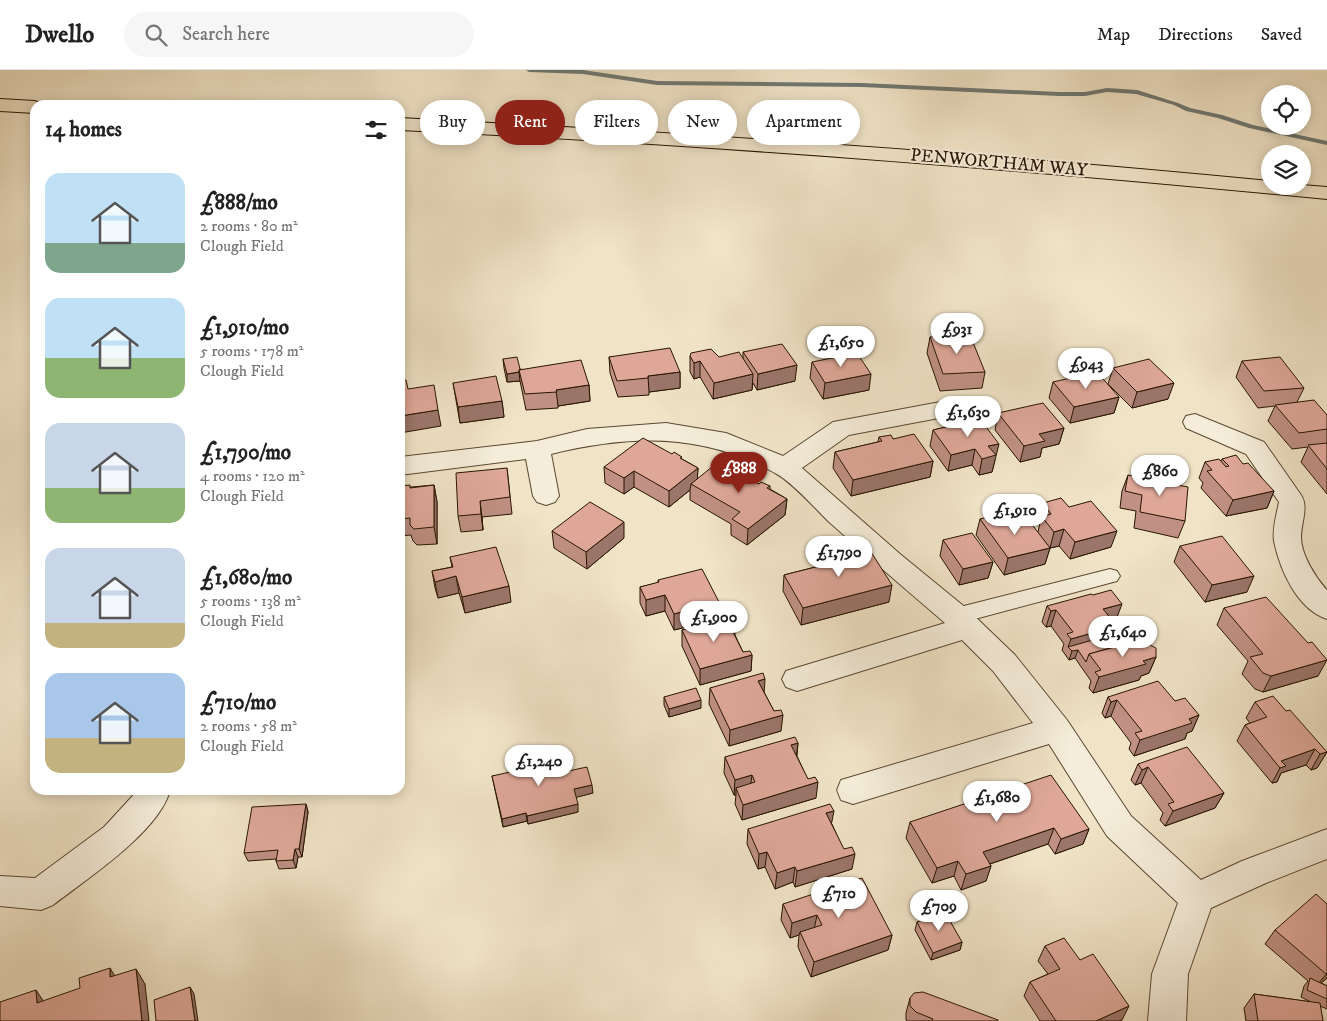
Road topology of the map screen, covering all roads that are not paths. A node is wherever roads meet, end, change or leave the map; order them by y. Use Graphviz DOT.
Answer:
graph roads {
  1 [pos="0,105"];
  2 [pos="30,107"];
  3 [pos="405,124"];
  4 [pos="1327,193"];
  5 [pos="951,408"];
  6 [pos="1195,422"];
  7 [pos="537,449"];
  8 [pos="405,465"];
  9 [pos="785,467"];
  10 [pos="546,496"];
  11 [pos="1110,576"];
  12 [pos="1327,608"];
  13 [pos="962,622"];
  14 [pos="797,679"];
  15 [pos="1056,730"];
  16 [pos="852,790"];
  17 [pos="153,795"];
  18 [pos="1327,844"];
  19 [pos="0,891"];
  20 [pos="1197,898"];
  21 [pos="1167,1021"];
  1 -- 2 [label="highway"];
  3 -- 4 [label="highway, PENWORTHAM WAY"];
  5 -- 9 [label="street"];
  6 -- 12 [label="street"];
  7 -- 8 [label="street"];
  7 -- 9 [label="street"];
  7 -- 10 [label="street"];
  9 -- 13 [label="street"];
  11 -- 13 [label="lane"];
  13 -- 14 [label="street"];
  13 -- 15 [label="street"];
  15 -- 16 [label="street"];
  15 -- 20 [label="street"];
  17 -- 19 [label="street"];
  18 -- 20 [label="street"];
  20 -- 21 [label="street"];
}
